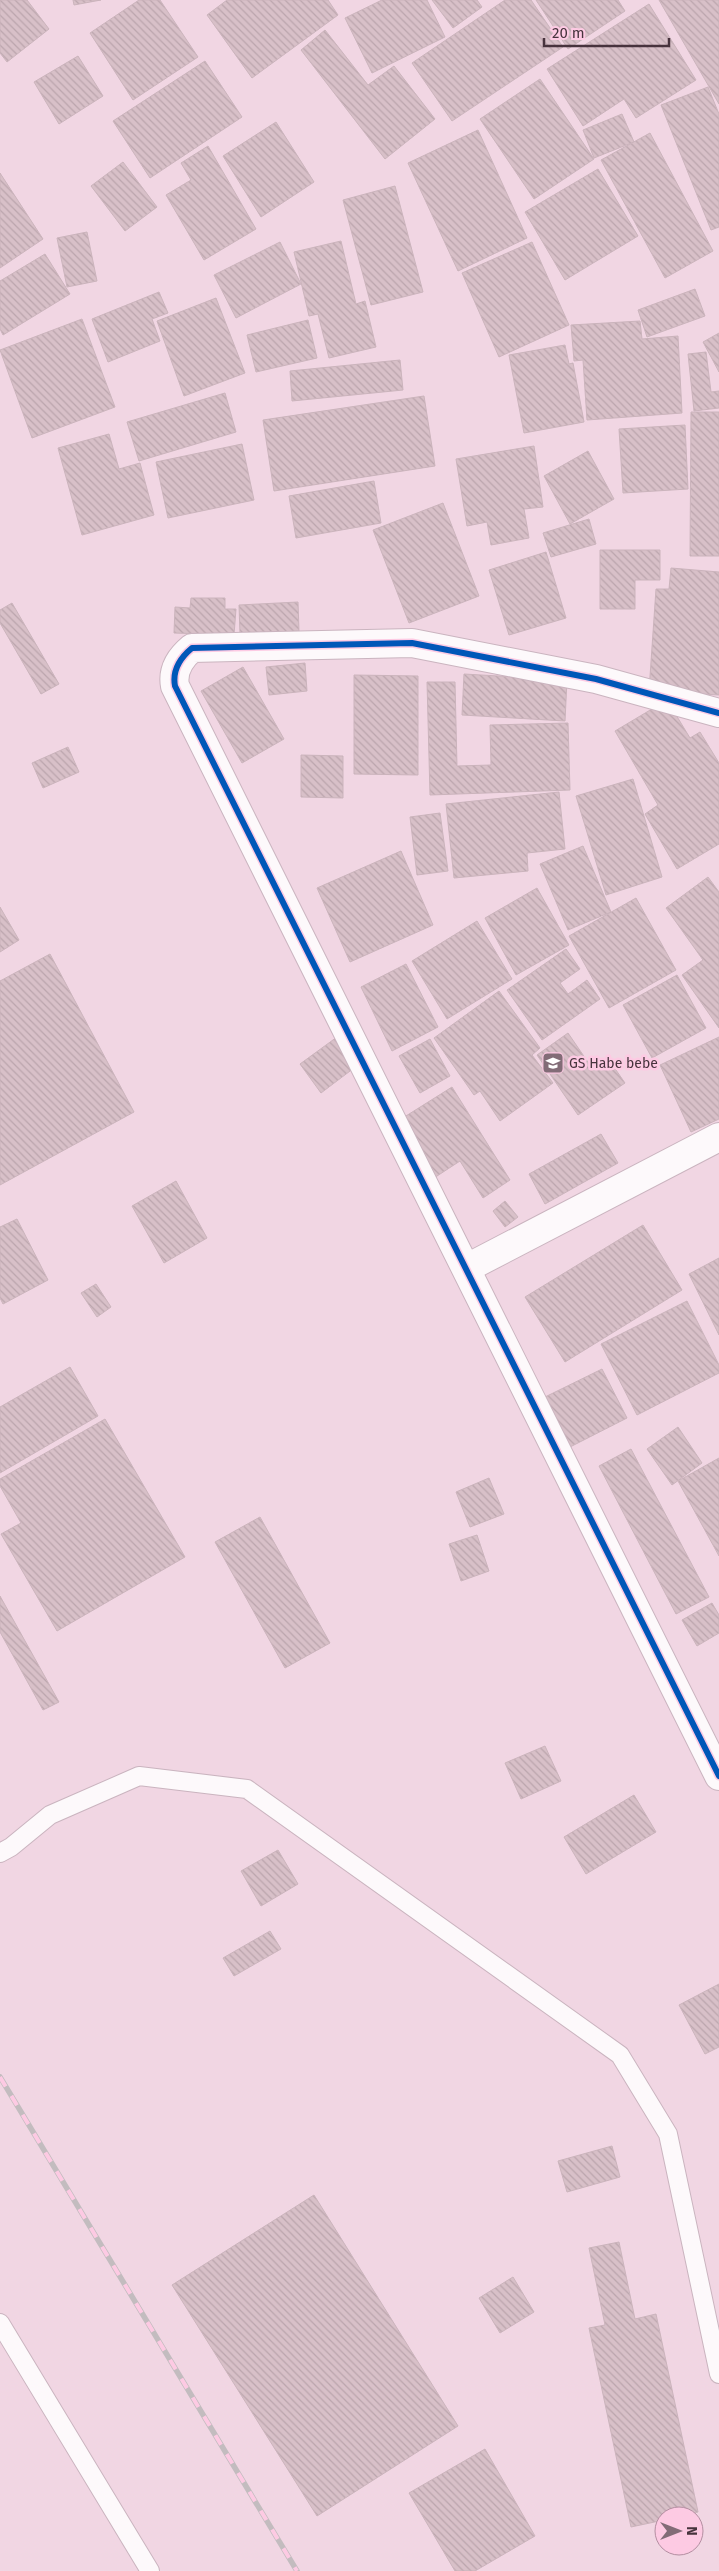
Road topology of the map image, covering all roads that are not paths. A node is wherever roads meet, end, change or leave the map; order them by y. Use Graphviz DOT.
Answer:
graph roads {
  1 [pos="719,713"];
  2 [pos="719,1137"];
  3 [pos="467,1268"];
  4 [pos="719,1776"];
  5 [pos="0,1853"];
  6 [pos="0,2323"];
  7 [pos="719,2374"];
  8 [pos="150,2571"];
  1 -- 3 [label="street"];
  2 -- 3 [label="street"];
  3 -- 4 [label="street"];
  5 -- 7 [label="lane"];
  6 -- 8 [label="lane"];
}
